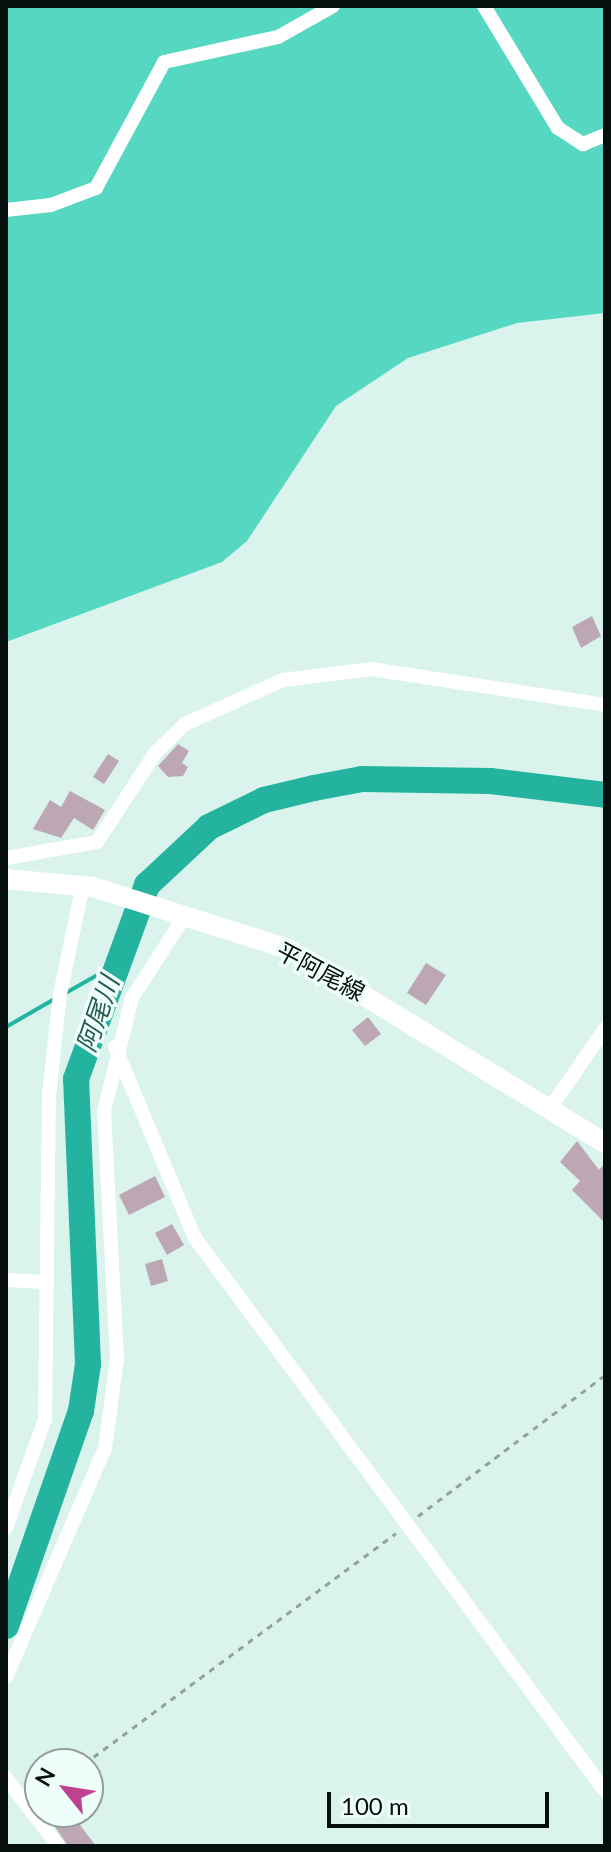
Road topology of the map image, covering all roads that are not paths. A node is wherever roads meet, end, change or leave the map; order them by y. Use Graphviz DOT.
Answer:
graph roads {
  1 [pos="333,6"];
  2 [pos="484,6"];
  3 [pos="605,135"];
  4 [pos="6,210"];
  5 [pos="605,705"];
  6 [pos="6,858"];
  7 [pos="6,879"];
  8 [pos="88,889"];
  9 [pos="180,915"];
  10 [pos="605,1029"];
  11 [pos="115,1047"];
  12 [pos="550,1108"];
  13 [pos="605,1143"];
  14 [pos="6,1280"];
  15 [pos="47,1282"];
  16 [pos="6,1528"];
  17 [pos="6,1677"];
  18 [pos="6,1778"];
  19 [pos="605,1791"];
  20 [pos="58,1846"];
  1 -- 4 [label="street"];
  2 -- 3 [label="street"];
  5 -- 6 [label="street"];
  7 -- 8 [label="main road, 平阿尾線"];
  8 -- 9 [label="main road, 平阿尾線"];
  8 -- 15 [label="street"];
  9 -- 11 [label="street"];
  9 -- 12 [label="main road, 平阿尾線"];
  10 -- 12 [label="street"];
  11 -- 17 [label="street"];
  11 -- 19 [label="street"];
  12 -- 13 [label="main road, 平阿尾線"];
  14 -- 15 [label="street"];
  15 -- 16 [label="street"];
  18 -- 20 [label="street"];
}
